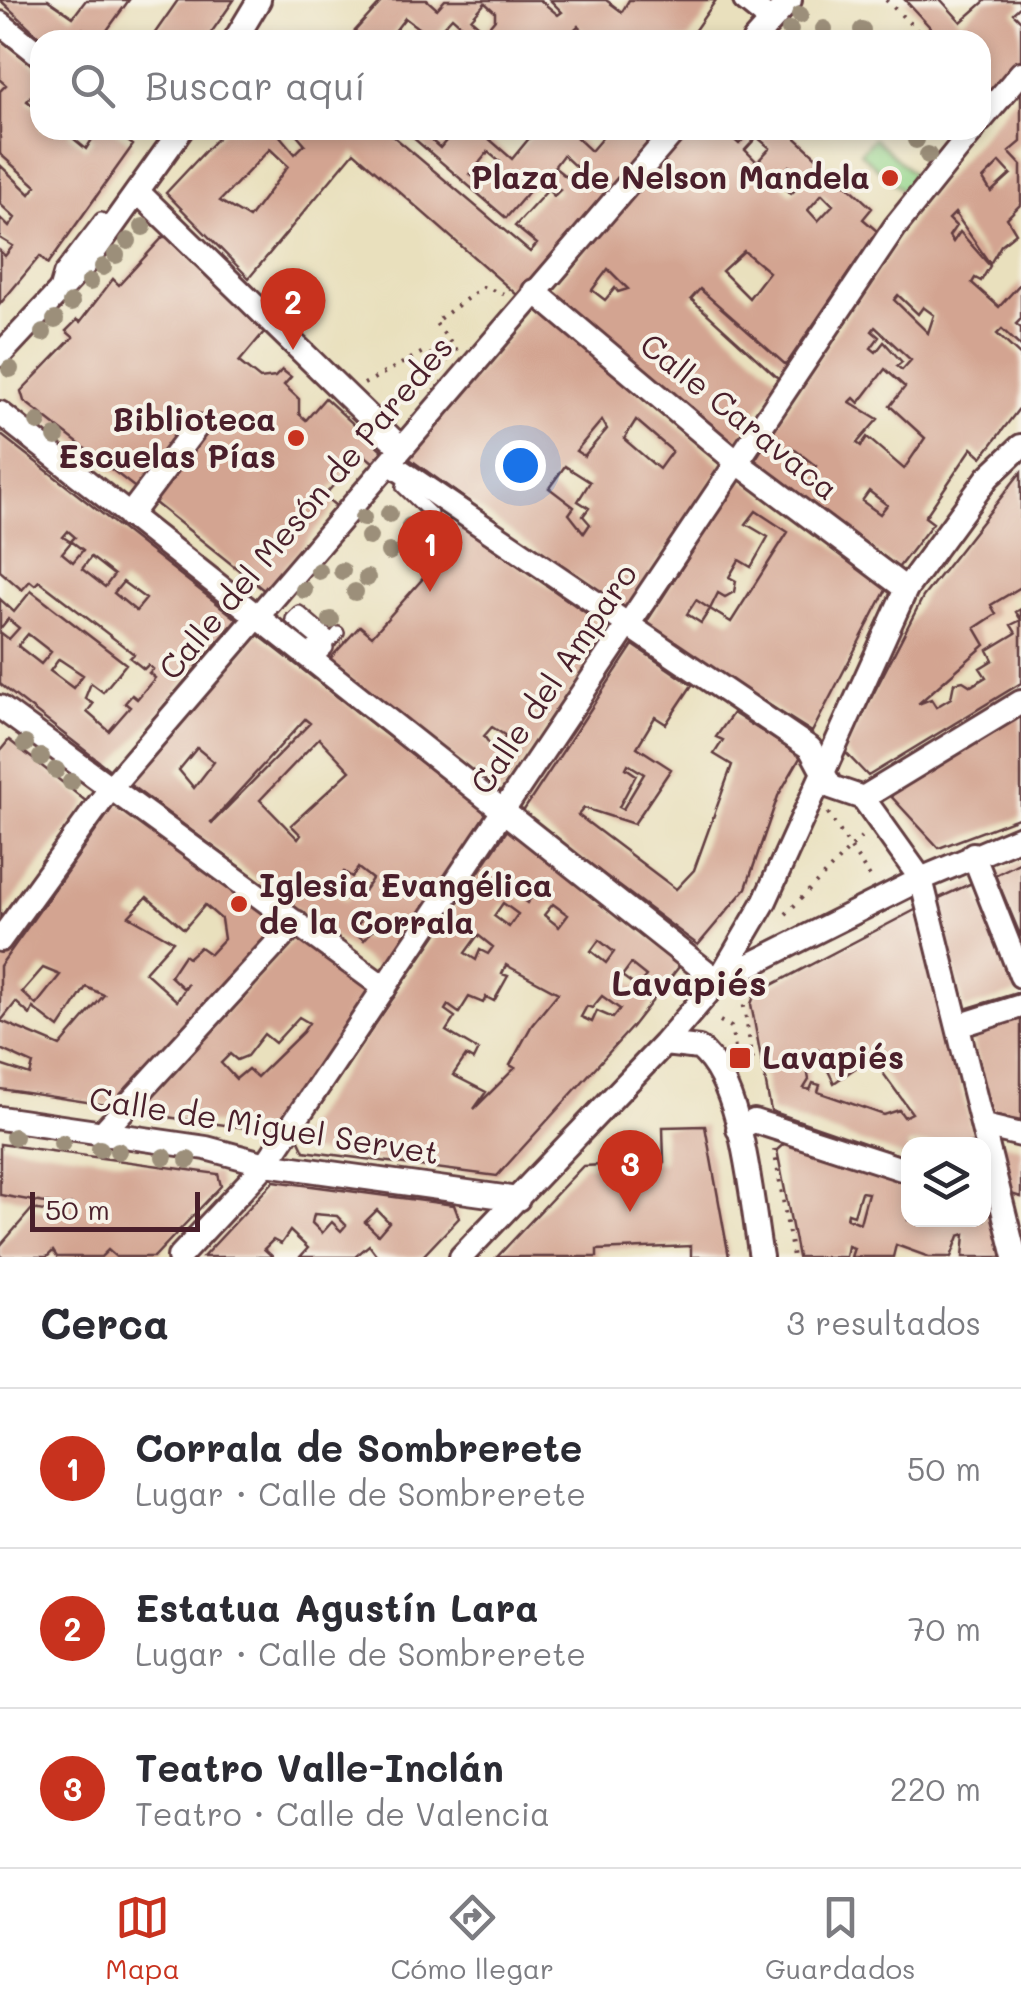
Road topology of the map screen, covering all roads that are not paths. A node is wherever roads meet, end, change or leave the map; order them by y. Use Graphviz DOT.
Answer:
graph roads {
  1 [pos="259,0"];
  2 [pos="745,0"];
  3 [pos="790,0"];
  4 [pos="770,21"];
  5 [pos="0,22"];
  6 [pos="241,30"];
  7 [pos="762,30"];
  8 [pos="30,47"];
  9 [pos="1021,72"];
  10 [pos="991,108"];
  11 [pos="175,140"];
  12 [pos="666,140"];
  13 [pos="965,140"];
  14 [pos="140,194"];
  15 [pos="101,219"];
  16 [pos="534,291"];
  17 [pos="57,298"];
  18 [pos="0,356"];
  19 [pos="0,414"];
  20 [pos="197,426"];
  21 [pos="1021,446"];
  22 [pos="400,462"];
  23 [pos="738,464"];
  24 [pos="431,514"];
  25 [pos="129,516"];
  26 [pos="906,589"];
  27 [pos="258,618"];
  28 [pos="628,628"];
  29 [pos="279,634"];
  30 [pos="338,634"];
  31 [pos="1021,702"];
  32 [pos="0,707"];
  33 [pos="822,773"];
  34 [pos="112,786"];
  35 [pos="863,798"];
  36 [pos="505,812"];
  37 [pos="1021,838"];
  38 [pos="974,854"];
  39 [pos="920,879"];
  40 [pos="296,922"];
  41 [pos="0,940"];
  42 [pos="1021,976"];
  43 [pos="718,981"];
  44 [pos="385,988"];
  45 [pos="1021,1006"];
  46 [pos="958,1026"];
  47 [pos="664,1044"];
  48 [pos="0,1118"];
  49 [pos="984,1126"];
  50 [pos="738,1128"];
  51 [pos="102,1132"];
  52 [pos="1021,1135"];
  53 [pos="266,1164"];
  54 [pos="901,1169"];
  55 [pos="518,1199"];
  56 [pos="1002,1202"];
  57 [pos="180,1257"];
  58 [pos="461,1257"];
  59 [pos="761,1257"];
  60 [pos="1015,1257"];
  1 -- 6 [label="street"];
  2 -- 4 [label="street"];
  3 -- 4 [label="street"];
  4 -- 7 [label="street"];
  5 -- 8 [label="street"];
  9 -- 10 [label="street"];
  11 -- 14 [label="street"];
  12 -- 16 [label="street, Calle del Mesón de Paredes"];
  13 -- 23 [label="street, Calle del Amparo"];
  14 -- 17 [label="street"];
  14 -- 22 [label="street"];
  15 -- 17 [label="lane"];
  16 -- 22 [label="street, Calle del Mesón de Paredes"];
  16 -- 23 [label="street, Calle Caravaca"];
  17 -- 18 [label="street"];
  19 -- 25 [label="street"];
  20 -- 25 [label="street"];
  21 -- 26 [label="street"];
  22 -- 24 [label="lane"];
  22 -- 27 [label="street, Calle del Mesón de Paredes"];
  22 -- 28 [label="street"];
  23 -- 26 [label="street, Calle Caravaca"];
  23 -- 28 [label="street, Calle del Amparo"];
  25 -- 27 [label="street"];
  26 -- 33 [label="street"];
  27 -- 29 [label="street"];
  27 -- 34 [label="street, Calle del Mesón de Paredes"];
  28 -- 33 [label="street"];
  28 -- 36 [label="street, Calle del Amparo"];
  29 -- 30 [label="lane"];
  29 -- 36 [label="street"];
  31 -- 35 [label="street"];
  32 -- 34 [label="street"];
  33 -- 35 [label="street"];
  33 -- 43 [label="street"];
  34 -- 40 [label="street"];
  34 -- 41 [label="street, Calle del Mesón de Paredes"];
  35 -- 39 [label="street"];
  36 -- 43 [label="street"];
  36 -- 44 [label="street, Calle del Amparo"];
  37 -- 38 [label="street"];
  38 -- 39 [label="street"];
  38 -- 42 [label="street"];
  39 -- 43 [label="street"];
  39 -- 46 [label="street"];
  40 -- 44 [label="street"];
  40 -- 51 [label="street"];
  43 -- 47 [label="street"];
  44 -- 53 [label="street, Calle del Amparo"];
  45 -- 46 [label="street"];
  46 -- 49 [label="street"];
  47 -- 50 [label="street"];
  47 -- 55 [label="street"];
  48 -- 51 [label="street, Calle de Miguel Servet"];
  49 -- 52 [label="street"];
  49 -- 56 [label="street"];
  50 -- 54 [label="street"];
  50 -- 59 [label="street"];
  51 -- 53 [label="street, Calle de Miguel Servet"];
  53 -- 55 [label="street, Calle de Miguel Servet"];
  53 -- 57 [label="street, Calle del Amparo"];
  55 -- 58 [label="street"];
  56 -- 60 [label="street"];
}
